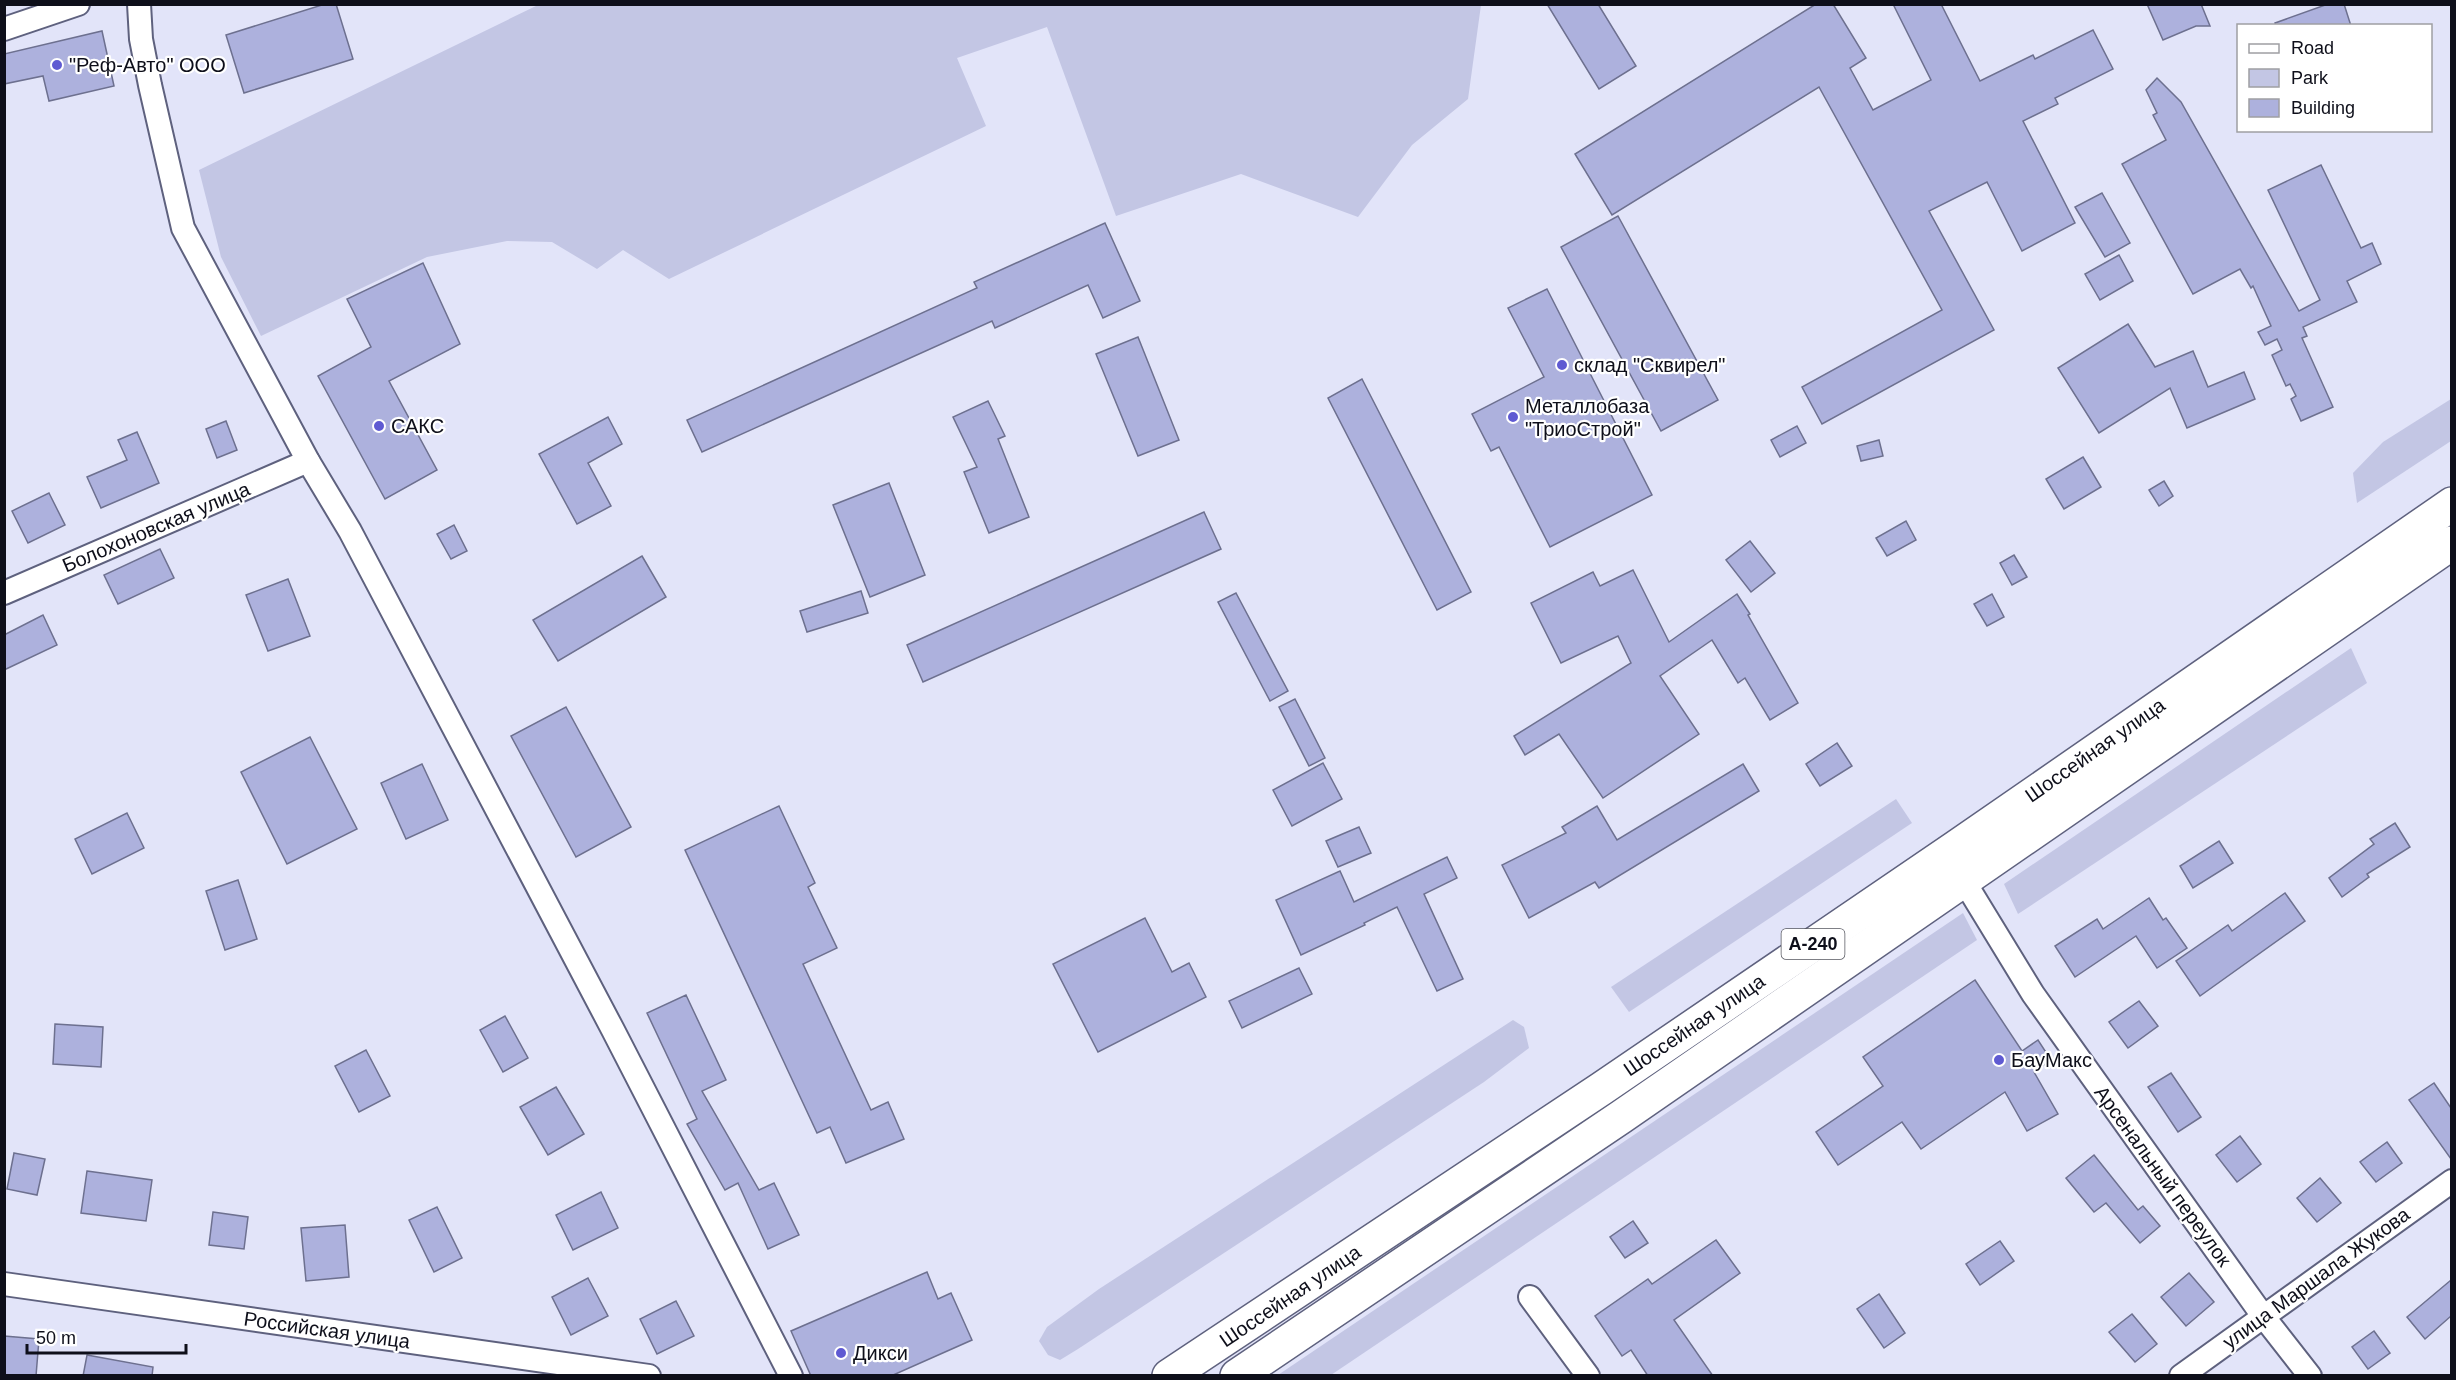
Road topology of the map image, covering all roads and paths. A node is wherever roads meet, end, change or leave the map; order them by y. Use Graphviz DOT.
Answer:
graph roads {
  1 [pos="78,4"];
  2 [pos="139,4"];
  3 [pos="4,29"];
  4 [pos="308,461"];
  5 [pos="2451,504"];
  6 [pos="2451,543"];
  7 [pos="4,593"];
  8 [pos="1964,881"];
  9 [pos="2451,1181"];
  10 [pos="4,1284"];
  11 [pos="1530,1297"];
  12 [pos="2263,1316"];
  13 [pos="650,1376"];
  14 [pos="790,1376"];
  15 [pos="1169,1376"];
  16 [pos="1237,1376"];
  17 [pos="1588,1376"];
  18 [pos="2181,1376"];
  19 [pos="2310,1376"];
  1 -- 3 [label="street"];
  2 -- 4 [label="street"];
  4 -- 7 [label="street, Болохоновская улица"];
  4 -- 14 [label="street"];
  5 -- 15 [label="main road, Шоссейная улица / А-240"];
  6 -- 8 [label="main road, Шоссейная улица / А-240"];
  8 -- 12 [label="street, Арсенальный переулок"];
  8 -- 16 [label="main road, Шоссейная улица / А-240"];
  9 -- 12 [label="street, улица Маршала Жукова"];
  10 -- 13 [label="street, Российская улица"];
  11 -- 17 [label="street"];
  12 -- 18 [label="street, улица Маршала Жукова"];
  12 -- 19 [label="street, Арсенальный переулок"];
}
